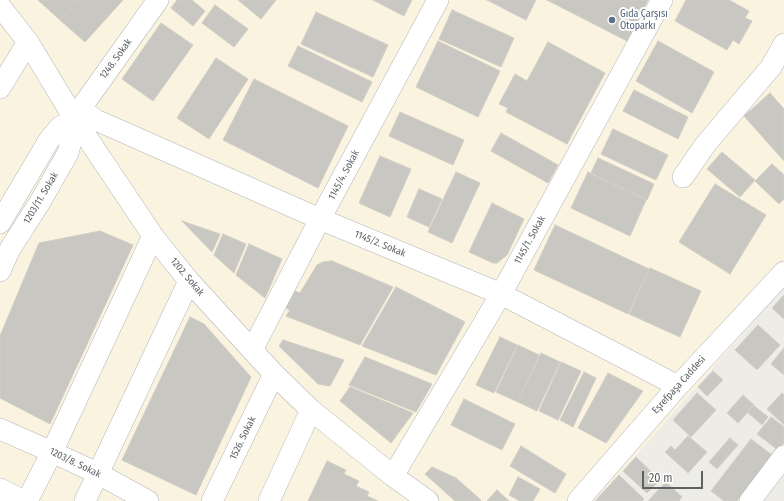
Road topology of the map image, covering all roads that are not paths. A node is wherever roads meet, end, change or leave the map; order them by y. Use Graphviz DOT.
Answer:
graph roads {
  1 [pos="158,0"];
  2 [pos="438,0"];
  3 [pos="662,0"];
  4 [pos="0,6"];
  5 [pos="28,42"];
  6 [pos="784,44"];
  7 [pos="2,82"];
  8 [pos="74,117"];
  9 [pos="683,177"];
  10 [pos="320,219"];
  11 [pos="0,223"];
  12 [pos="153,236"];
  13 [pos="0,271"];
  14 [pos="784,272"];
  15 [pos="189,281"];
  16 [pos="500,294"];
  17 [pos="252,350"];
  18 [pos="274,374"];
  19 [pos="678,386"];
  20 [pos="312,410"];
  21 [pos="0,429"];
  22 [pos="52,452"];
  23 [pos="784,456"];
  24 [pos="97,473"];
  25 [pos="393,476"];
  26 [pos="0,489"];
  27 [pos="25,501"];
  28 [pos="85,501"];
  29 [pos="148,501"];
  30 [pos="212,501"];
  31 [pos="269,501"];
  32 [pos="428,501"];
  33 [pos="578,501"];
  34 [pos="750,501"];
  1 -- 8 [label="street, 1248. Sokak"];
  2 -- 10 [label="street, 1145/4. Sokak"];
  3 -- 16 [label="street, 1145/1. Sokak"];
  4 -- 5 [label="street, 1202. Sokak"];
  5 -- 7 [label="street"];
  5 -- 8 [label="street, 1202. Sokak"];
  6 -- 9 [label="street"];
  8 -- 10 [label="street, 1145/2. Sokak"];
  8 -- 11 [label="street"];
  8 -- 12 [label="street, 1202. Sokak"];
  8 -- 13 [label="street, 1203/11. Sokak"];
  10 -- 16 [label="street, 1145/2. Sokak"];
  10 -- 17 [label="street, 1145/4. Sokak"];
  12 -- 15 [label="street, 1202. Sokak"];
  12 -- 22 [label="street"];
  14 -- 19 [label="street, Eşrefpaşa Caddesi"];
  15 -- 17 [label="street, 1202. Sokak"];
  15 -- 24 [label="street"];
  16 -- 19 [label="street, 1145/2. Sokak"];
  16 -- 25 [label="street, 1145/1. Sokak"];
  17 -- 18 [label="street, 1202. Sokak"];
  18 -- 20 [label="street, 1202. Sokak"];
  18 -- 30 [label="street, 1526. Sokak"];
  19 -- 33 [label="street, Eşrefpaşa Caddesi"];
  20 -- 25 [label="street, 1202. Sokak"];
  20 -- 31 [label="street"];
  21 -- 22 [label="street, 1203/8. Sokak"];
  22 -- 24 [label="street, 1203/8. Sokak"];
  22 -- 27 [label="street"];
  23 -- 34 [label="street"];
  24 -- 28 [label="street"];
  24 -- 29 [label="street, 1203/8. Sokak"];
  25 -- 32 [label="street, 1202. Sokak"];
  26 -- 27 [label="street"];
}
